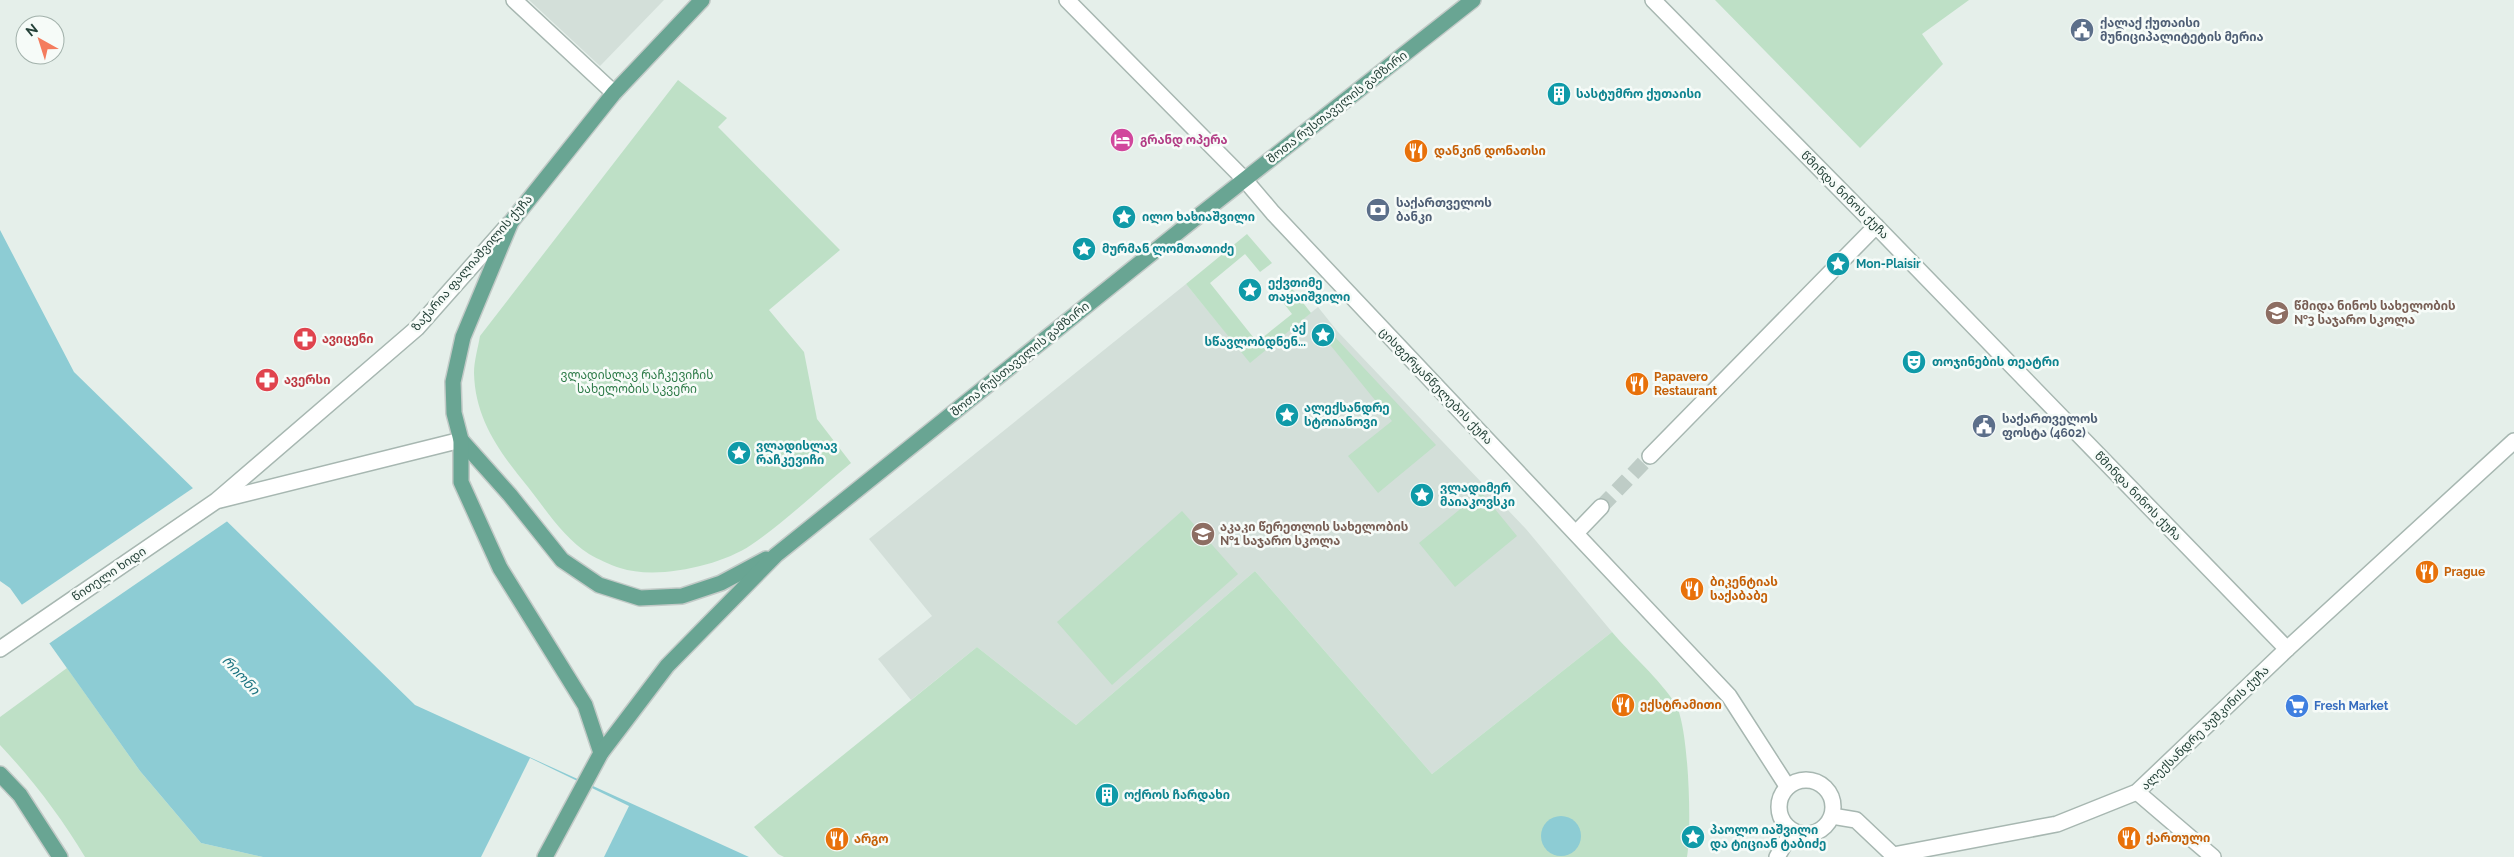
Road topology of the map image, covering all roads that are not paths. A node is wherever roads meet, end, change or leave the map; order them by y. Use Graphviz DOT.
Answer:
graph roads {
  1 [pos="514,0"];
  2 [pos="702,0"];
  3 [pos="1067,0"];
  4 [pos="1473,0"];
  5 [pos="1653,0"];
  6 [pos="614,93"];
  7 [pos="1245,180"];
  8 [pos="511,222"];
  9 [pos="1876,226"];
  10 [pos="461,440"];
  11 [pos="2514,441"];
  12 [pos="1650,456"];
  13 [pos="216,501"];
  14 [pos="1601,507"];
  15 [pos="1576,533"];
  16 [pos="776,555"];
  17 [pos="1,648"];
  18 [pos="2287,650"];
  19 [pos="601,753"];
  20 [pos="0,774"];
  21 [pos="1787,786"];
  22 [pos="2137,792"];
  23 [pos="1832,816"];
  24 [pos="1792,831"];
  25 [pos="1893,856"];
  26 [pos="60,857"];
  27 [pos="545,857"];
  28 [pos="1777,857"];
  29 [pos="2213,857"];
  1 -- 6 [label="street"];
  2 -- 6 [label="main road, ზაქარია ფალიაშვილის ქუჩა"];
  3 -- 7 [label="street, ცისფერყანწელების ქუჩა"];
  4 -- 7 [label="main road, შოთა რუსთაველის გამზირი"];
  5 -- 9 [label="street, წმინდა ნინოს ქუჩა"];
  6 -- 8 [label="main road, ზაქარია ფალიაშვილის ქუჩა"];
  7 -- 15 [label="street, ცისფერყანწელების ქუჩა"];
  7 -- 16 [label="main road, შოთა რუსთაველის გამზირი"];
  8 -- 10 [label="main road"];
  8 -- 13 [label="street, ზაქარია ფალიაშვილის ქუჩა"];
  9 -- 12 [label="street"];
  9 -- 18 [label="street, წმინდა ნინოს ქუჩა"];
  10 -- 13 [label="street"];
  10 -- 16 [label="main road"];
  10 -- 19 [label="main road"];
  11 -- 18 [label="street, ალექსანდრე პუშკინის ქუჩა"];
  13 -- 17 [label="street, წითელი ხიდი"];
  14 -- 15 [label="street"];
  15 -- 21 [label="street, ცისფერყანწელების ქუჩა"];
  16 -- 19 [label="main road, შოთა რუსთაველის გამზირი"];
  18 -- 22 [label="street, ალექსანდრე პუშკინის ქუჩა"];
  19 -- 27 [label="main road, შოთა რუსთაველის გამზირი"];
  20 -- 26 [label="main road"];
  21 -- 23 [label="street"];
  21 -- 24 [label="street"];
  22 -- 25 [label="street, ალექსანდრე პუშკინის ქუჩა"];
  22 -- 29 [label="street"];
  23 -- 24 [label="street"];
  23 -- 25 [label="street, ალექსანდრე პუშკინის ქუჩა"];
  24 -- 28 [label="street"];
}
